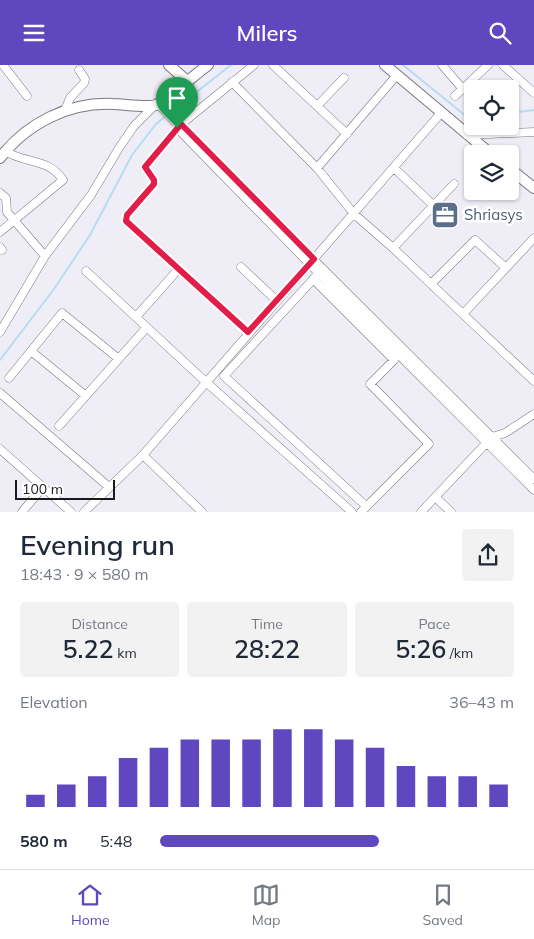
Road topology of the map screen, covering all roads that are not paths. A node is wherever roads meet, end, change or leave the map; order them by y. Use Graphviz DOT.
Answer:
graph roads {
  1 [pos="3,65"];
  2 [pos="169,65"];
  3 [pos="208,65"];
  4 [pos="254,65"];
  5 [pos="273,65"];
  6 [pos="385,65"];
  7 [pos="442,65"];
  8 [pos="488,65"];
  9 [pos="503,65"];
  10 [pos="79,70"];
  11 [pos="397,75"];
  12 [pos="344,78"];
  13 [pos="187,81"];
  14 [pos="232,82"];
  15 [pos="462,88"];
  16 [pos="534,93"];
  17 [pos="27,96"];
  18 [pos="454,96"];
  19 [pos="156,105"];
  20 [pos="317,106"];
  21 [pos="65,110"];
  22 [pos="441,113"];
  23 [pos="179,126"];
  24 [pos="464,132"];
  25 [pos="519,133"];
  26 [pos="534,133"];
  27 [pos="347,134"];
  28 [pos="467,135"];
  29 [pos="480,145"];
  30 [pos="3,155"];
  31 [pos="394,168"];
  32 [pos="317,169"];
  33 [pos="519,176"];
  34 [pos="454,185"];
  35 [pos="534,188"];
  36 [pos="0,193"];
  37 [pos="433,205"];
  38 [pos="354,214"];
  39 [pos="14,221"];
  40 [pos="0,232"];
  41 [pos="534,238"];
  42 [pos="393,248"];
  43 [pos="45,257"];
  44 [pos="312,261"];
  45 [pos="241,267"];
  46 [pos="506,268"];
  47 [pos="86,271"];
  48 [pos="174,273"];
  49 [pos="319,273"];
  50 [pos="313,279"];
  51 [pos="431,284"];
  52 [pos="276,300"];
  53 [pos="463,314"];
  54 [pos="136,317"];
  55 [pos="147,327"];
  56 [pos="0,332"];
  57 [pos="248,332"];
  58 [pos="31,351"];
  59 [pos="119,359"];
  60 [pos="10,378"];
  61 [pos="534,381"];
  62 [pos="207,383"];
  63 [pos="0,393"];
  64 [pos="86,396"];
  65 [pos="534,414"];
  66 [pos="59,426"];
  67 [pos="490,439"];
  68 [pos="1,452"];
  69 [pos="143,455"];
  70 [pos="534,479"];
  71 [pos="44,487"];
  72 [pos="109,487"];
  73 [pos="534,490"];
  74 [pos="435,497"];
  75 [pos="364,509"];
  76 [pos="22,511"];
  77 [pos="71,511"];
  78 [pos="86,511"];
  79 [pos="202,511"];
  80 [pos="350,511"];
  81 [pos="421,511"];
  82 [pos="450,511"];
  1 -- 17 [label="street"];
  2 -- 13 [label="street"];
  3 -- 13 [label="street"];
  4 -- 14 [label="street"];
  5 -- 20 [label="street"];
  6 -- 11 [label="street"];
  7 -- 15 [label="street"];
  8 -- 15 [label="street"];
  9 -- 16 [label="street"];
  10 -- 21 [label="street"];
  11 -- 22 [label="street"];
  11 -- 27 [label="street"];
  12 -- 20 [label="street"];
  13 -- 19 [label="street"];
  14 -- 23 [label="street"];
  14 -- 32 [label="street"];
  15 -- 18 [label="street"];
  19 -- 21 [label="street"];
  19 -- 23 [label="street"];
  19 -- 43 [label="street"];
  20 -- 27 [label="street"];
  21 -- 30 [label="street"];
  22 -- 24 [label="street"];
  22 -- 31 [label="street"];
  23 -- 44 [label="street"];
  23 -- 57 [label="street"];
  25 -- 26 [label="street"];
  27 -- 32 [label="street"];
  28 -- 29 [label="street"];
  30 -- 39 [label="street"];
  31 -- 37 [label="street"];
  31 -- 38 [label="street"];
  32 -- 38 [label="street"];
  33 -- 35 [label="street"];
  34 -- 37 [label="street"];
  36 -- 39 [label="street"];
  37 -- 42 [label="street"];
  38 -- 42 [label="street"];
  38 -- 44 [label="street"];
  39 -- 40 [label="street"];
  39 -- 43 [label="street"];
  41 -- 46 [label="street"];
  42 -- 51 [label="street"];
  43 -- 56 [label="street"];
  44 -- 49 [label="street"];
  44 -- 52 [label="street"];
  44 -- 67 [label="street"];
  45 -- 52 [label="street"];
  46 -- 51 [label="street"];
  46 -- 53 [label="street"];
  47 -- 54 [label="street"];
  48 -- 54 [label="street"];
  49 -- 50 [label="street"];
  49 -- 67 [label="street"];
  50 -- 75 [label="street"];
  50 -- 75 [label="street"];
  51 -- 53 [label="street"];
  52 -- 57 [label="street"];
  53 -- 61 [label="street"];
  54 -- 55 [label="street"];
  55 -- 59 [label="street"];
  55 -- 62 [label="street"];
  57 -- 62 [label="street"];
  58 -- 59 [label="street"];
  58 -- 60 [label="street"];
  58 -- 64 [label="street"];
  59 -- 64 [label="street"];
  62 -- 69 [label="street"];
  62 -- 80 [label="street"];
  63 -- 72 [label="street"];
  64 -- 66 [label="street"];
  65 -- 67 [label="street"];
  67 -- 70 [label="street"];
  67 -- 73 [label="street"];
  67 -- 74 [label="street"];
  68 -- 71 [label="street"];
  69 -- 72 [label="street"];
  69 -- 79 [label="street"];
  71 -- 76 [label="street"];
  71 -- 77 [label="street"];
  72 -- 78 [label="street"];
  74 -- 81 [label="street"];
  74 -- 82 [label="street"];
}
